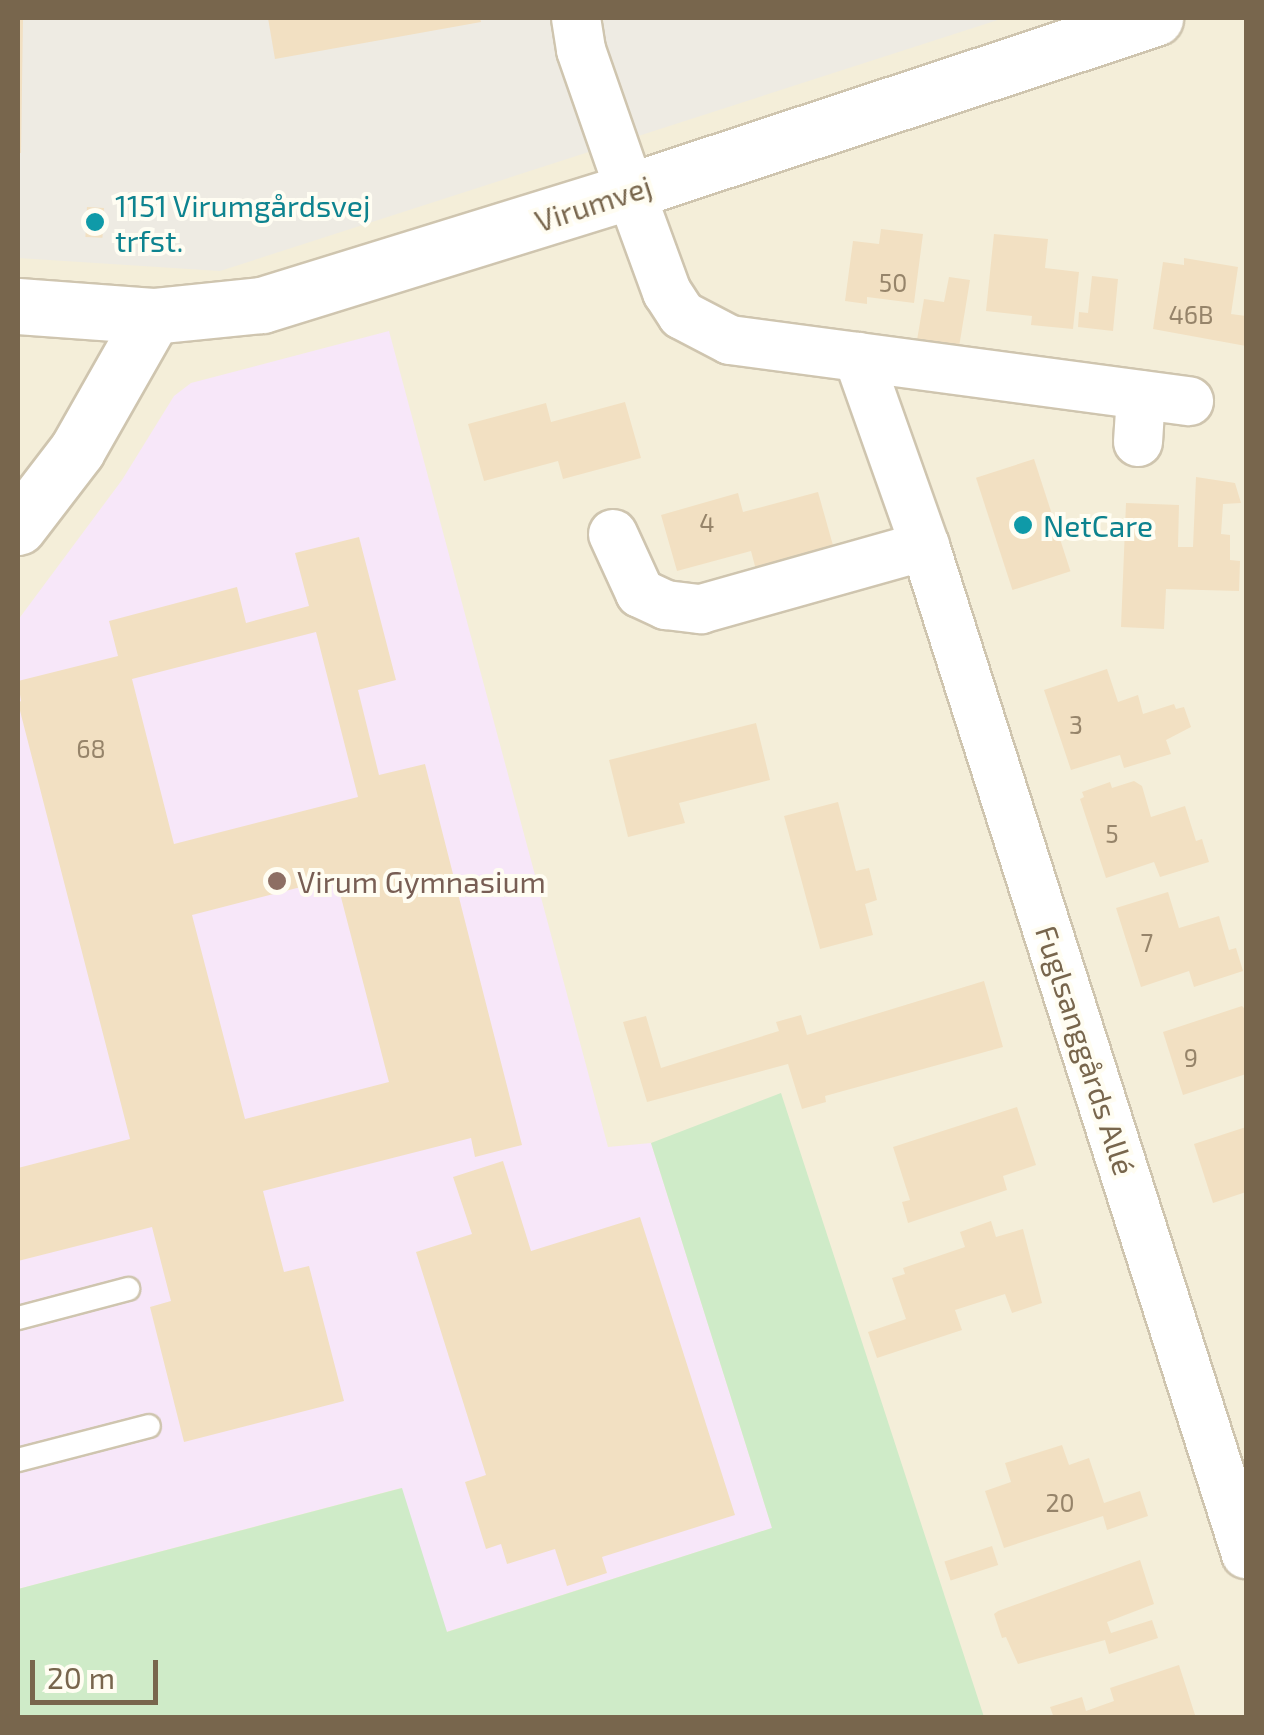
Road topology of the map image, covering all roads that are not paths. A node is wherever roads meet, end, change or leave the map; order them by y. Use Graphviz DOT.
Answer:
graph roads {
  1 [pos="576,18"];
  2 [pos="1154,18"];
  3 [pos="630,191"];
  4 [pos="18,306"];
  5 [pos="152,316"];
  6 [pos="858,357"];
  7 [pos="1141,395"];
  8 [pos="1189,402"];
  9 [pos="1138,442"];
  10 [pos="18,527"];
  11 [pos="613,534"];
  12 [pos="924,546"];
  13 [pos="128,1289"];
  14 [pos="18,1318"];
  15 [pos="150,1426"];
  16 [pos="18,1460"];
  17 [pos="1246,1554"];
  1 -- 3 [label="street"];
  2 -- 3 [label="street, Virumvej"];
  3 -- 5 [label="street, Virumvej"];
  3 -- 6 [label="street"];
  4 -- 5 [label="street, Virumvej"];
  5 -- 10 [label="street"];
  6 -- 7 [label="street"];
  6 -- 12 [label="street, Fuglsanggårds Allé"];
  7 -- 8 [label="street"];
  7 -- 9 [label="street"];
  11 -- 12 [label="street"];
  12 -- 17 [label="street, Fuglsanggårds Allé"];
  13 -- 14 [label="lane"];
  15 -- 16 [label="lane"];
}
